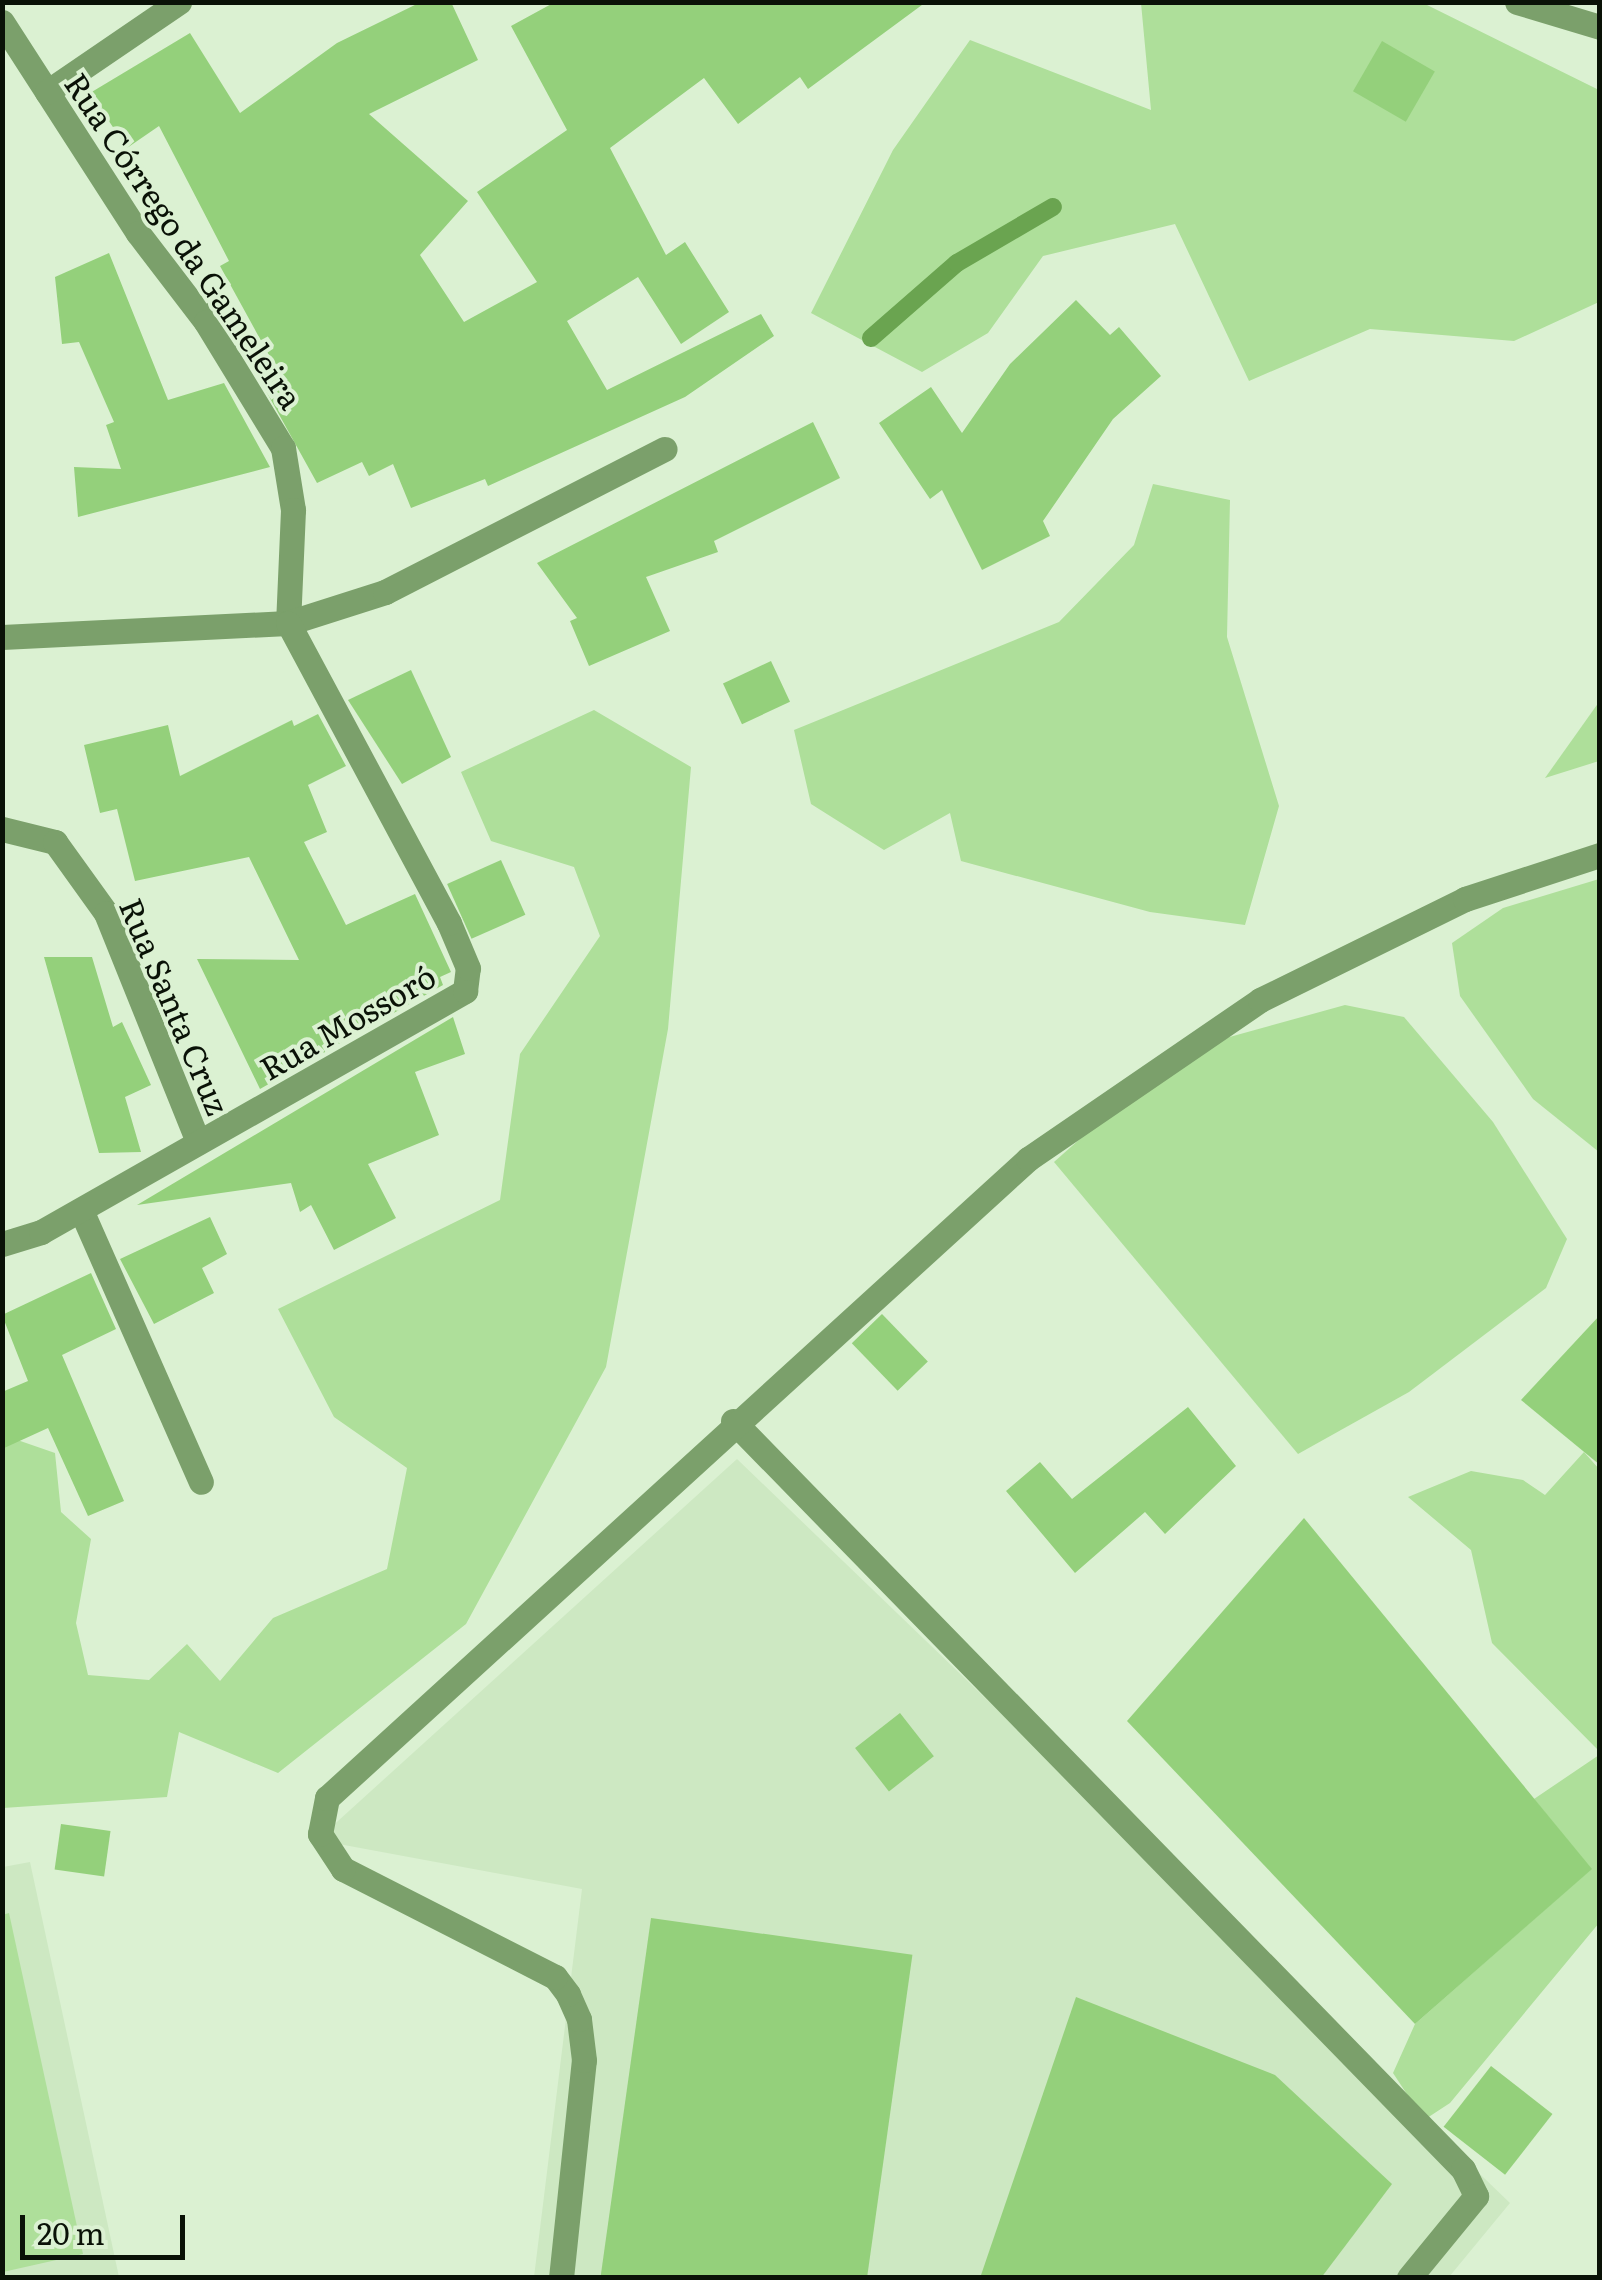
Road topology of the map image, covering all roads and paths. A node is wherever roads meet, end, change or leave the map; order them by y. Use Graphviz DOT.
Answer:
graph roads {
  1 [pos="179,2"];
  2 [pos="1517,2"];
  3 [pos="2,22"];
  4 [pos="1600,27"];
  5 [pos="47,92"];
  6 [pos="664,449"];
  7 [pos="288,623"];
  8 [pos="2,638"];
  9 [pos="2,829"];
  10 [pos="1600,855"];
  11 [pos="198,1142"];
  12 [pos="80,1210"];
  13 [pos="2,1244"];
  14 [pos="733,1421"];
  15 [pos="202,1482"];
  16 [pos="561,2278"];
  17 [pos="1409,2278"];
  1 -- 5 [label="street"];
  2 -- 4 [label="street"];
  3 -- 5 [label="street, Rua Córrego da Gameleira"];
  5 -- 7 [label="street, Rua Córrego da Gameleira"];
  6 -- 7 [label="street"];
  7 -- 8 [label="street"];
  7 -- 11 [label="street, Rua Mossoró"];
  9 -- 11 [label="street, Rua Santa Cruz"];
  10 -- 14 [label="street"];
  11 -- 12 [label="street, Rua Mossoró"];
  12 -- 13 [label="street, Rua Mossoró"];
  12 -- 15 [label="street"];
  14 -- 16 [label="street"];
  14 -- 17 [label="street"];
}
